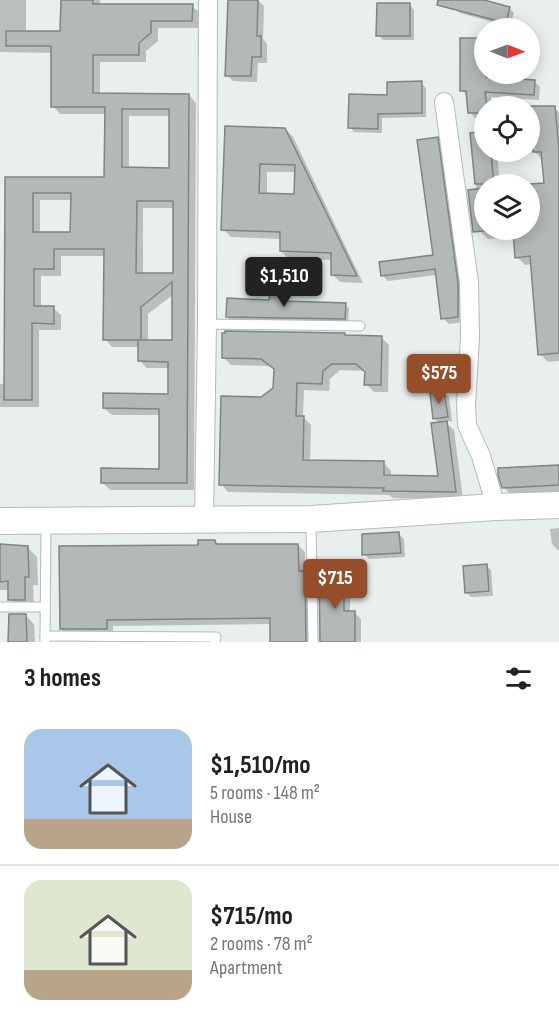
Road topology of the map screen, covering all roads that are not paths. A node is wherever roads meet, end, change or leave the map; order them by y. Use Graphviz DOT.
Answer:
graph roads {
  1 [pos="208,0"];
  2 [pos="444,102"];
  3 [pos="207,324"];
  4 [pos="360,326"];
  5 [pos="559,505"];
  6 [pos="496,507"];
  7 [pos="46,519"];
  8 [pos="204,519"];
  9 [pos="311,519"];
  10 [pos="0,520"];
  11 [pos="0,607"];
  12 [pos="45,607"];
  13 [pos="45,639"];
  14 [pos="215,642"];
  15 [pos="313,642"];
  1 -- 3 [label="street"];
  2 -- 6 [label="street"];
  3 -- 4 [label="lane"];
  3 -- 8 [label="street"];
  5 -- 6 [label="street"];
  6 -- 9 [label="street"];
  7 -- 8 [label="street"];
  7 -- 10 [label="street"];
  7 -- 12 [label="lane"];
  8 -- 9 [label="street"];
  9 -- 15 [label="lane"];
  11 -- 12 [label="lane"];
  12 -- 13 [label="lane"];
  13 -- 14 [label="lane"];
}
